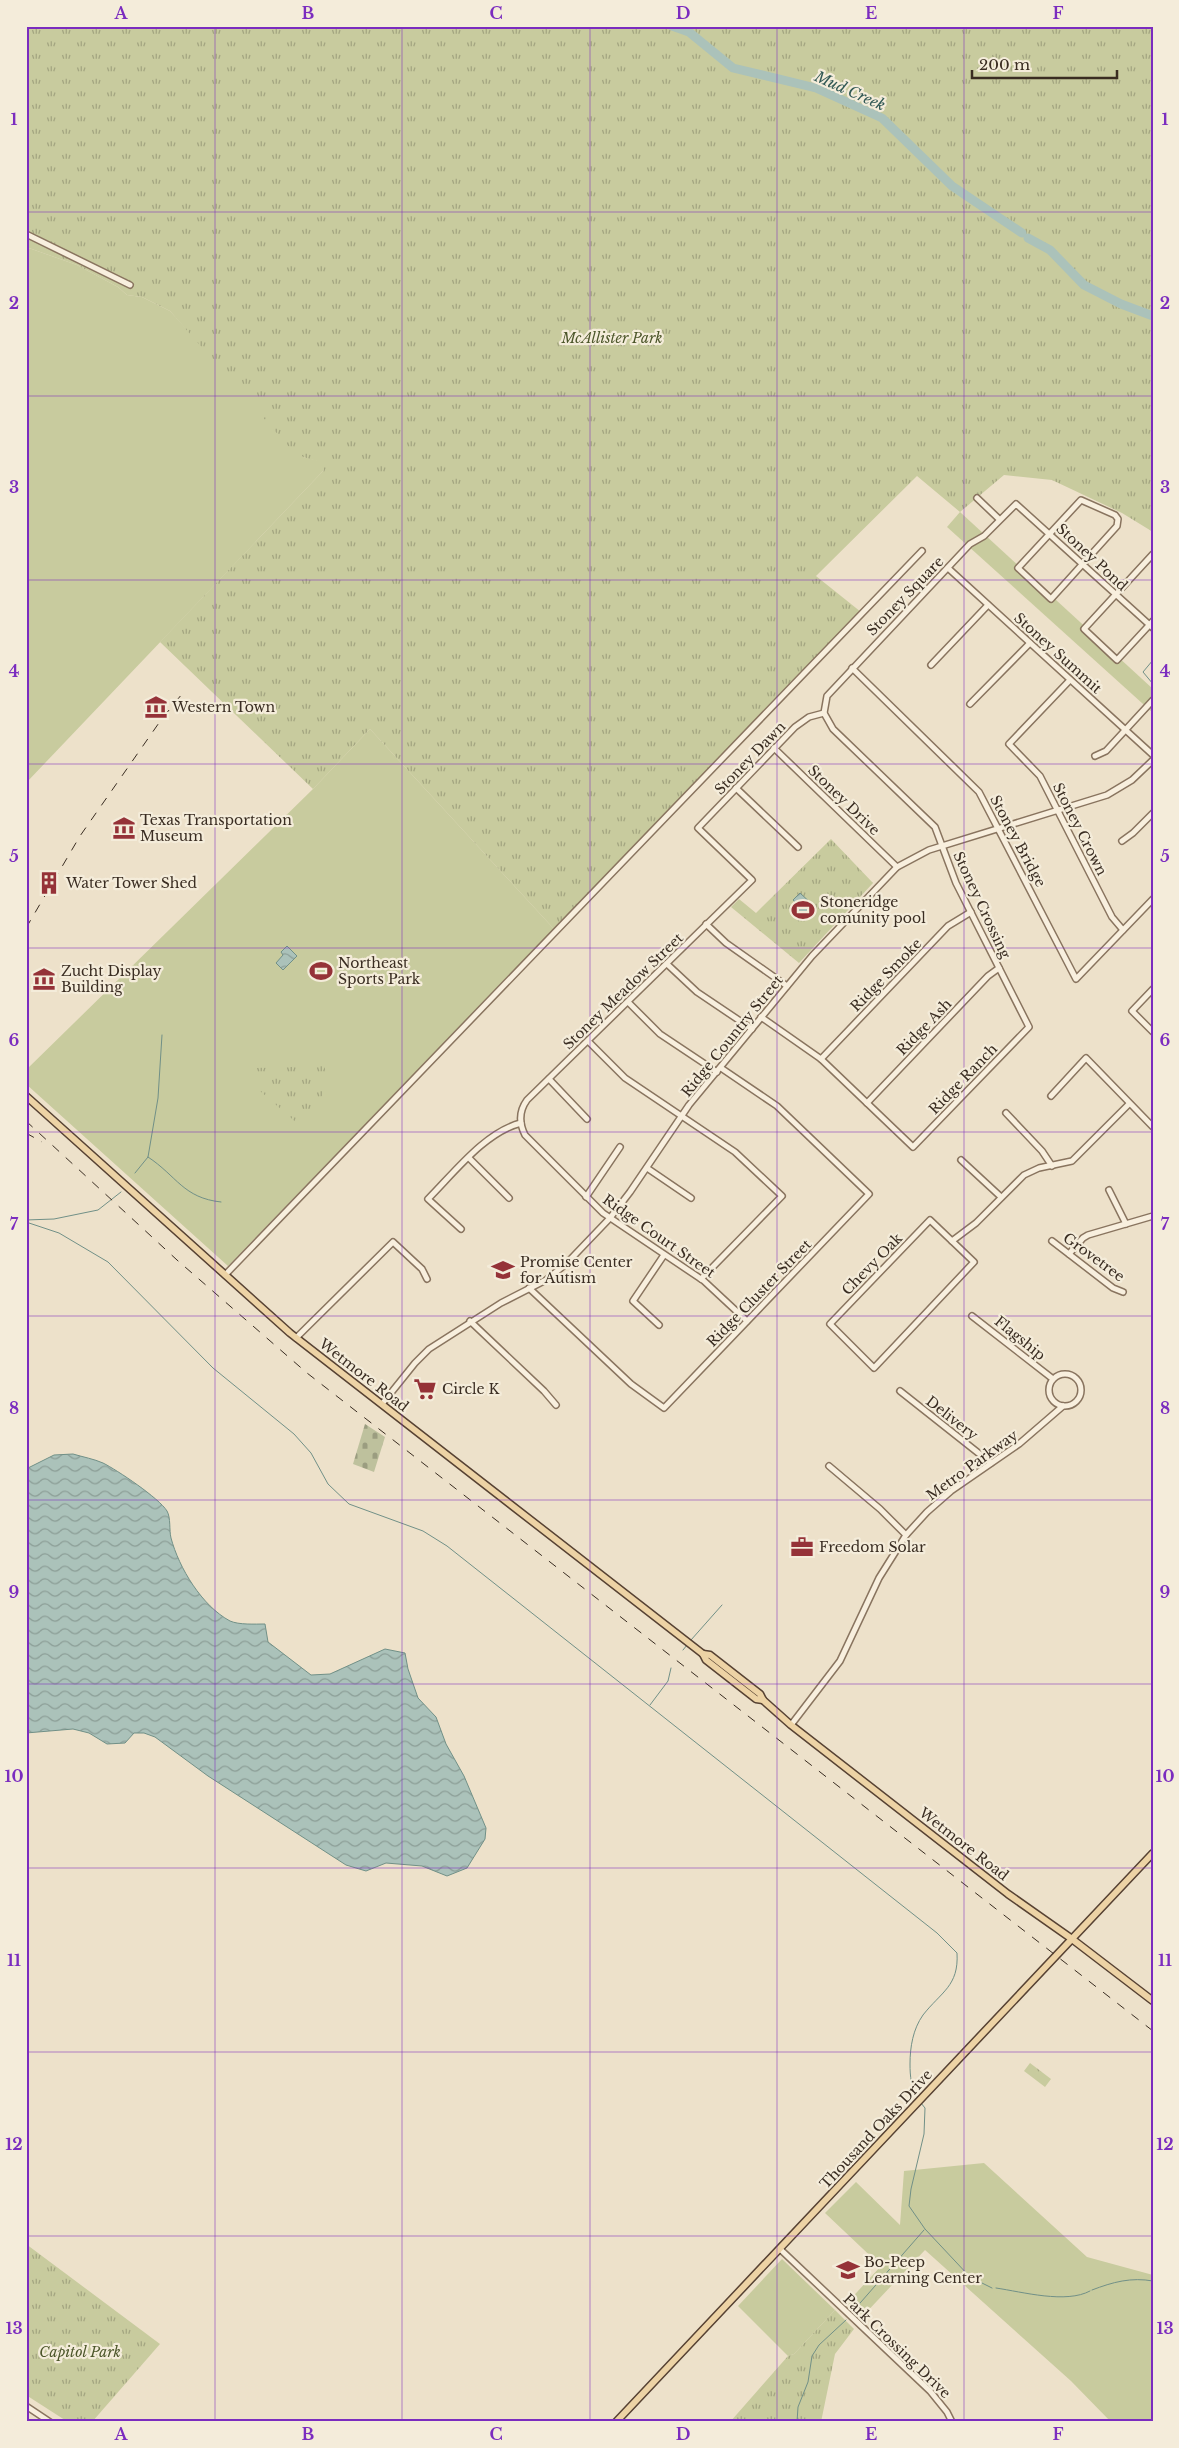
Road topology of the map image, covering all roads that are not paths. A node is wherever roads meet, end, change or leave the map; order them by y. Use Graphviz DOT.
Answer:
graph roads {
  1 [pos="26,234"];
  2 [pos="130,285"];
  3 [pos="977,498"];
  4 [pos="1016,504"];
  5 [pos="999,519"];
  6 [pos="1049,533"];
  7 [pos="922,551"];
  8 [pos="1153,554"];
  9 [pos="1083,563"];
  10 [pos="948,568"];
  11 [pos="1116,594"];
  12 [pos="988,605"];
  13 [pos="1152,625"];
  14 [pos="1030,643"];
  15 [pos="931,665"];
  16 [pos="852,668"];
  17 [pos="1070,680"];
  18 [pos="1153,700"];
  19 [pos="970,704"];
  20 [pos="824,713"];
  21 [pos="1125,730"];
  22 [pos="774,748"];
  23 [pos="1095,756"];
  24 [pos="1153,756"];
  25 [pos="1153,760"];
  26 [pos="736,788"];
  27 [pos="1058,810"];
  28 [pos="1153,812"];
  29 [pos="1000,828"];
  30 [pos="1122,841"];
  31 [pos="942,846"];
  32 [pos="798,847"];
  33 [pos="897,867"];
  34 [pos="752,880"];
  35 [pos="1153,899"];
  36 [pos="971,912"];
  37 [pos="706,924"];
  38 [pos="1123,930"];
  39 [pos="667,964"];
  40 [pos="999,968"];
  41 [pos="787,986"];
  42 [pos="1153,989"];
  43 [pos="628,1002"];
  44 [pos="761,1017"];
  45 [pos="1029,1027"];
  46 [pos="752,1028"];
  47 [pos="1153,1032"];
  48 [pos="588,1041"];
  49 [pos="822,1059"];
  50 [pos="719,1070"];
  51 [pos="549,1079"];
  52 [pos="26,1096"];
  53 [pos="1051,1096"];
  54 [pos="867,1103"];
  55 [pos="1129,1104"];
  56 [pos="1006,1113"];
  57 [pos="681,1116"];
  58 [pos="587,1119"];
  59 [pos="521,1123"];
  60 [pos="1153,1127"];
  61 [pos="620,1147"];
  62 [pos="469,1158"];
  63 [pos="962,1160"];
  64 [pos="1052,1166"];
  65 [pos="647,1168"];
  66 [pos="1109,1190"];
  67 [pos="586,1197"];
  68 [pos="1001,1197"];
  69 [pos="509,1198"];
  70 [pos="691,1198"];
  71 [pos="1153,1216"];
  72 [pos="610,1218"];
  73 [pos="1126,1224"];
  74 [pos="461,1229"];
  75 [pos="952,1241"];
  76 [pos="1052,1241"];
  77 [pos="1069,1254"];
  78 [pos="664,1255"];
  79 [pos="225,1275"];
  80 [pos="427,1279"];
  81 [pos="701,1279"];
  82 [pos="529,1288"];
  83 [pos="1123,1292"];
  84 [pos="972,1316"];
  85 [pos="747,1321"];
  86 [pos="470,1322"];
  87 [pos="659,1325"];
  88 [pos="296,1338"];
  89 [pos="1053,1379"];
  90 [pos="900,1391"];
  91 [pos="382,1404"];
  92 [pos="556,1405"];
  93 [pos="1063,1406"];
  94 [pos="991,1463"];
  95 [pos="829,1466"];
  96 [pos="906,1535"];
  97 [pos="791,1725"];
  98 [pos="1153,1853"];
  99 [pos="1072,1939"];
  100 [pos="1153,2001"];
  101 [pos="780,2249"];
  102 [pos="26,2406"];
  103 [pos="50,2422"];
  104 [pos="616,2422"];
  105 [pos="952,2422"];
  1 -- 2 [label="street"];
  3 -- 5 [label="street"];
  4 -- 5 [label="street, Stoney Square"];
  4 -- 6 [label="street, Stoney Pond"];
  5 -- 10 [label="street, Stoney Square"];
  6 -- 9 [label="street, Stoney Pond"];
  6 -- 9 [label="street"];
  6 -- 9 [label="street"];
  7 -- 79 [label="street"];
  8 -- 11 [label="street"];
  9 -- 11 [label="street, Stoney Pond"];
  10 -- 12 [label="street, Stoney Summit"];
  10 -- 16 [label="street, Stoney Square"];
  11 -- 13 [label="street, Stoney Pond"];
  11 -- 13 [label="street"];
  12 -- 14 [label="street, Stoney Summit"];
  12 -- 15 [label="street"];
  14 -- 17 [label="street, Stoney Summit"];
  14 -- 19 [label="street"];
  16 -- 20 [label="street, Stoney Square"];
  16 -- 29 [label="street, Stoney Bridge"];
  17 -- 21 [label="street, Stoney Summit"];
  17 -- 27 [label="street, Stoney Crown"];
  18 -- 21 [label="street"];
  20 -- 22 [label="street, Stoney Dawn"];
  20 -- 31 [label="street, Stoney Crossing"];
  21 -- 23 [label="street"];
  21 -- 24 [label="street, Stoney Summit"];
  22 -- 26 [label="street, Stoney Dawn"];
  22 -- 33 [label="street, Stoney Drive"];
  25 -- 27 [label="street, Ridge Country Street"];
  26 -- 32 [label="street"];
  26 -- 34 [label="street, Stoney Dawn"];
  27 -- 29 [label="street, Ridge Country Street"];
  27 -- 38 [label="street, Stoney Crown"];
  28 -- 30 [label="street"];
  29 -- 31 [label="street, Ridge Country Street"];
  29 -- 38 [label="street, Stoney Bridge"];
  31 -- 33 [label="street, Ridge Country Street"];
  31 -- 36 [label="street, Stoney Crossing"];
  33 -- 41 [label="street, Ridge Country Street"];
  34 -- 37 [label="street, Stoney Meadow Street"];
  35 -- 38 [label="street"];
  36 -- 40 [label="street, Stoney Crossing"];
  36 -- 49 [label="street, Ridge Smoke"];
  37 -- 39 [label="street, Stoney Meadow Street"];
  37 -- 41 [label="street"];
  39 -- 43 [label="street, Stoney Meadow Street"];
  39 -- 46 [label="street"];
  40 -- 45 [label="street, Stoney Crossing"];
  40 -- 54 [label="street, Ridge Ash"];
  41 -- 44 [label="street, Ridge Country Street"];
  42 -- 47 [label="street"];
  43 -- 48 [label="street, Stoney Meadow Street"];
  43 -- 50 [label="street"];
  44 -- 46 [label="street, Ridge Country Street"];
  44 -- 49 [label="street"];
  45 -- 54 [label="street, Ridge Ranch"];
  46 -- 50 [label="street, Ridge Country Street"];
  48 -- 51 [label="street, Stoney Meadow Street"];
  48 -- 57 [label="street"];
  49 -- 54 [label="street"];
  50 -- 57 [label="street, Ridge Country Street"];
  50 -- 85 [label="street, Ridge Cluster Street"];
  51 -- 58 [label="street"];
  51 -- 59 [label="street, Stoney Meadow Street"];
  52 -- 79 [label="main road, Wetmore Road"];
  53 -- 55 [label="street"];
  55 -- 60 [label="street"];
  55 -- 64 [label="street"];
  56 -- 64 [label="street"];
  57 -- 65 [label="street, Ridge Country Street"];
  57 -- 81 [label="street"];
  59 -- 62 [label="street"];
  59 -- 67 [label="street, Ridge Court Street"];
  61 -- 67 [label="street"];
  62 -- 69 [label="street"];
  62 -- 74 [label="street"];
  63 -- 68 [label="street"];
  64 -- 68 [label="street"];
  65 -- 70 [label="street"];
  65 -- 72 [label="street, Ridge Country Street"];
  66 -- 73 [label="street"];
  67 -- 72 [label="street, Ridge Court Street"];
  68 -- 75 [label="street"];
  71 -- 73 [label="street"];
  72 -- 78 [label="street, Ridge Court Street"];
  72 -- 82 [label="street, Ridge Country Street"];
  73 -- 77 [label="street"];
  75 -- 75 [label="street, Chevy Oak"];
  76 -- 77 [label="street, Grovetree"];
  77 -- 83 [label="street, Grovetree"];
  78 -- 81 [label="street, Ridge Court Street"];
  78 -- 87 [label="street"];
  79 -- 88 [label="main road, Wetmore Road"];
  80 -- 88 [label="street"];
  81 -- 85 [label="street, Ridge Court Street"];
  82 -- 85 [label="street, Ridge Cluster Street"];
  82 -- 86 [label="street, Ridge Country Street"];
  84 -- 89 [label="street, Flagship"];
  86 -- 91 [label="street, Ridge Country Street"];
  86 -- 92 [label="street"];
  88 -- 91 [label="main road, Wetmore Road"];
  89 -- 93 [label="street"];
  89 -- 93 [label="street"];
  90 -- 94 [label="street, Delivery"];
  91 -- 97 [label="main road, Wetmore Road"];
  93 -- 94 [label="street, Metro Parkway"];
  94 -- 96 [label="street, Metro Parkway"];
  95 -- 96 [label="street"];
  96 -- 97 [label="street, Metro Parkway"];
  97 -- 99 [label="main road, Wetmore Road"];
  98 -- 99 [label="main road, Thousand Oaks Drive"];
  99 -- 100 [label="main road, Wetmore Road"];
  99 -- 101 [label="main road, Thousand Oaks Drive"];
  101 -- 104 [label="main road, Thousand Oaks Drive"];
  101 -- 105 [label="street, Park Crossing Drive"];
  102 -- 103 [label="street"];
}
